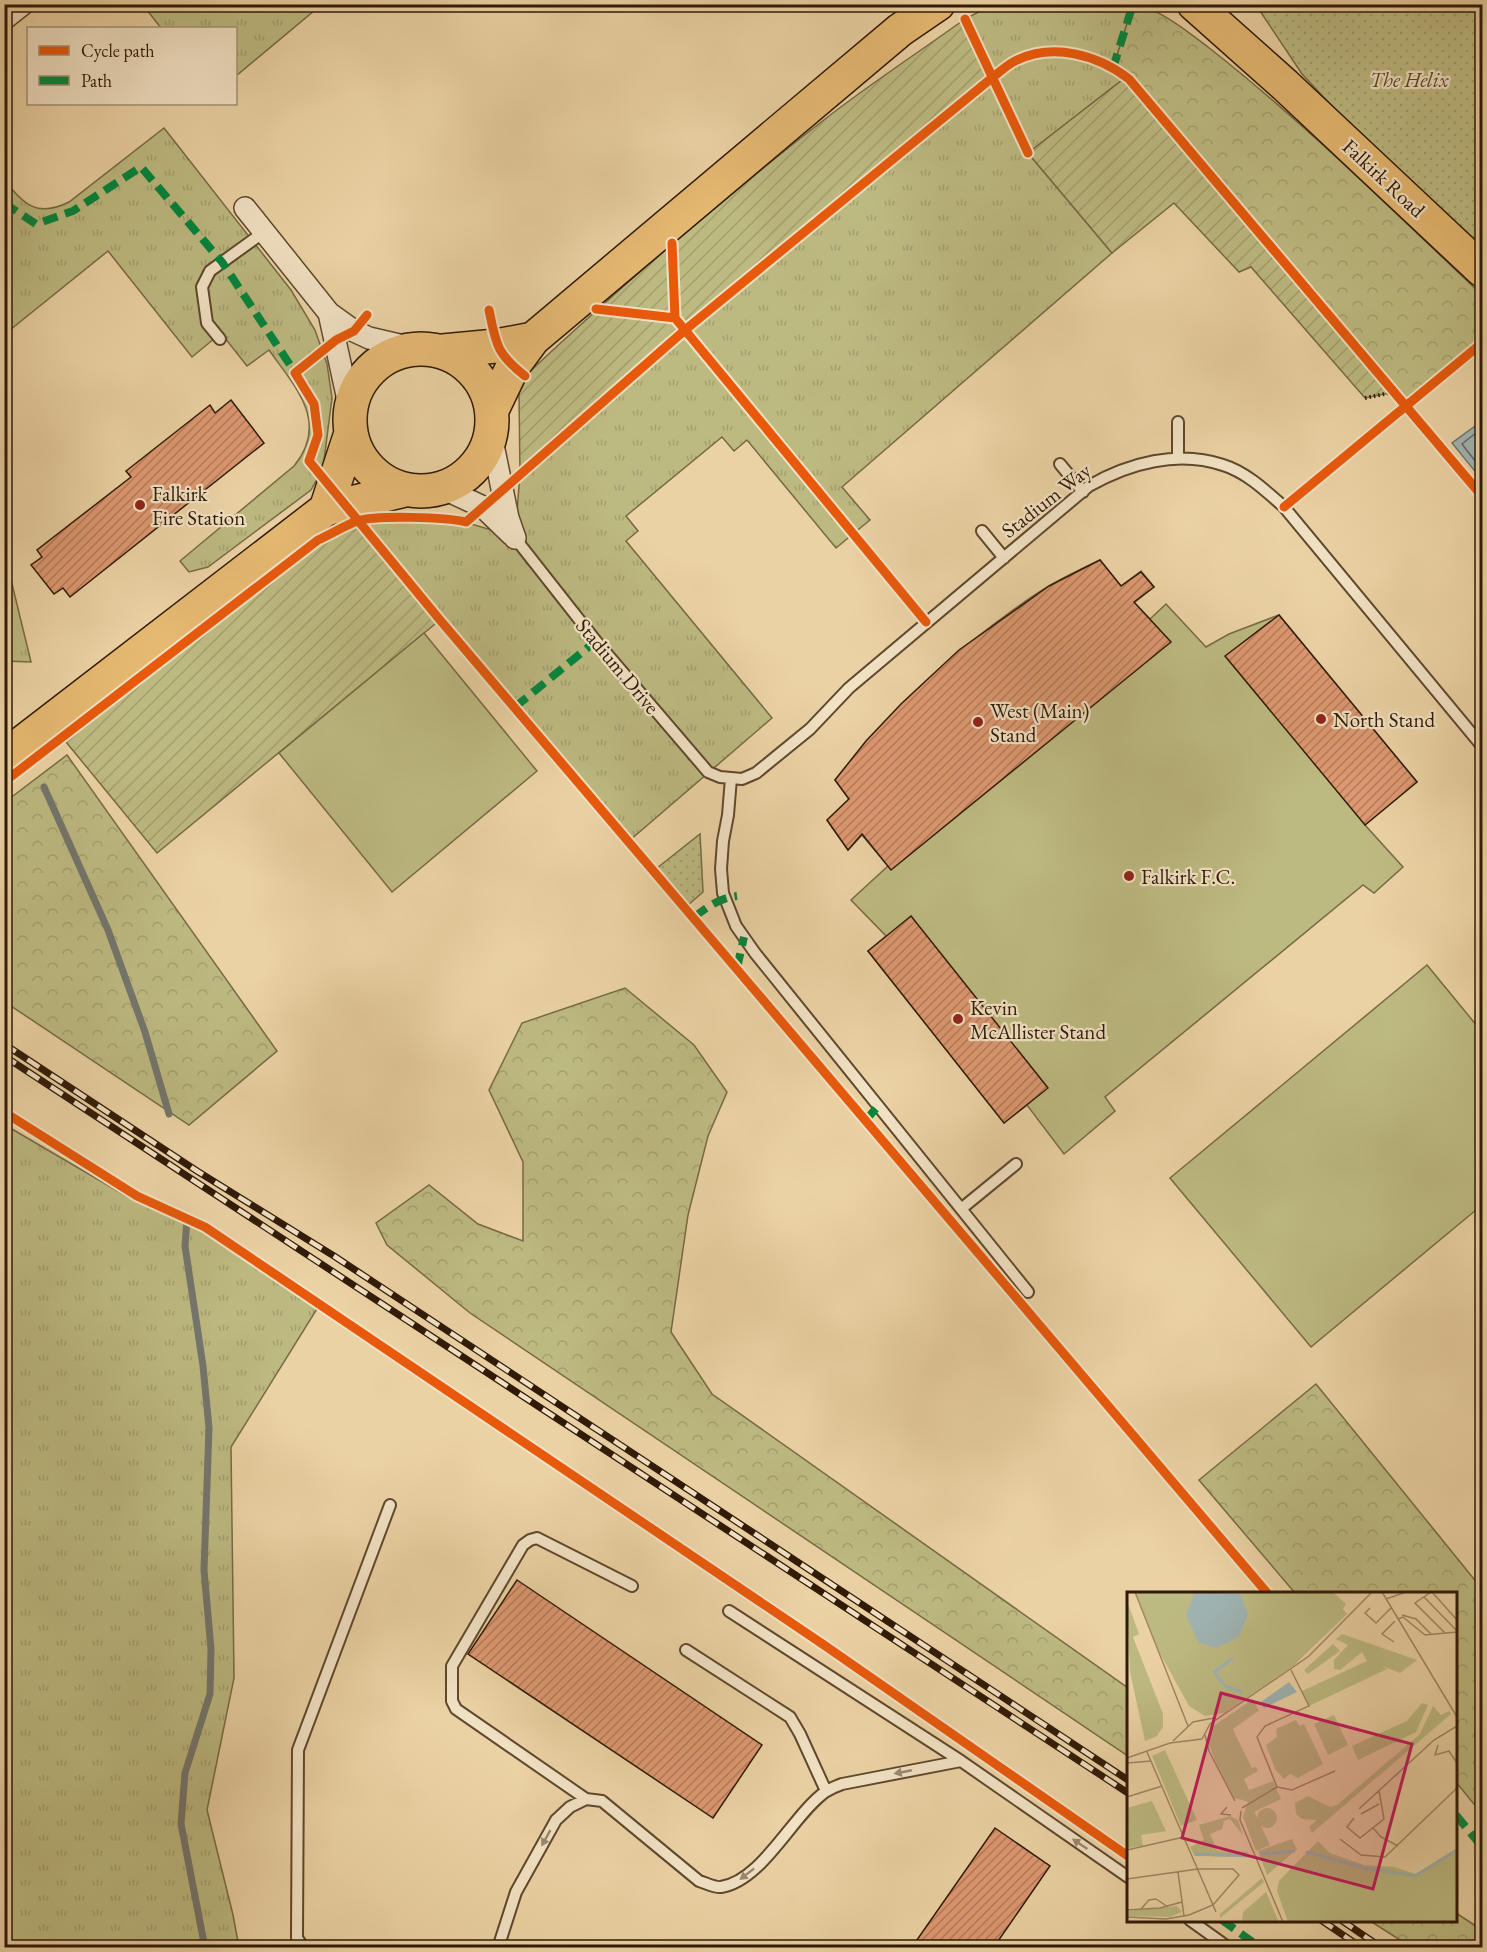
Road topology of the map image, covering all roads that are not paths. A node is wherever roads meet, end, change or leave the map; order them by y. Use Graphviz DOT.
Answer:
graph roads {
  1 [pos="938,4"];
  2 [pos="1194,4"];
  3 [pos="1229,4"];
  4 [pos="907,17"];
  5 [pos="1285,85"];
  6 [pos="245,208"];
  7 [pos="264,232"];
  8 [pos="1482,270"];
  9 [pos="329,313"];
  10 [pos="220,339"];
  11 [pos="533,339"];
  12 [pos="428,350"];
  13 [pos="350,421"];
  14 [pos="1178,422"];
  15 [pos="491,423"];
  16 [pos="1178,458"];
  17 [pos="1060,464"];
  18 [pos="442,488"];
  19 [pos="405,489"];
  20 [pos="1083,492"];
  21 [pos="326,509"];
  22 [pos="982,531"];
  23 [pos="515,538"];
  24 [pos="1004,558"];
  25 [pos="1482,746"];
  26 [pos="4,757"];
  27 [pos="731,778"];
  28 [pos="1016,1164"];
  29 [pos="961,1209"];
  30 [pos="1028,1292"];
  31 [pos="390,1505"];
  32 [pos="632,1586"];
  33 [pos="729,1611"];
  34 [pos="686,1650"];
  35 [pos="961,1761"];
  36 [pos="826,1791"];
  37 [pos="586,1799"];
  38 [pos="1127,1876"];
  39 [pos="1193,1922"];
  40 [pos="304,1947"];
  41 [pos="498,1947"];
  42 [pos="1229,1947"];
  1 -- 4 [label="main road"];
  2 -- 5 [label="main road, Falkirk Road"];
  3 -- 5 [label="main road, Falkirk Road"];
  4 -- 11 [label="main road"];
  5 -- 8 [label="main road, Falkirk Road"];
  6 -- 7 [label="street"];
  7 -- 9 [label="street"];
  7 -- 10 [label="lane"];
  9 -- 12 [label="street"];
  9 -- 13 [label="street"];
  11 -- 12 [label="main road"];
  11 -- 15 [label="main road"];
  12 -- 13 [label="main road"];
  12 -- 15 [label="main road"];
  13 -- 19 [label="main road"];
  13 -- 21 [label="main road"];
  14 -- 16 [label="lane"];
  15 -- 18 [label="main road"];
  15 -- 23 [label="street, Stadium Drive"];
  16 -- 20 [label="lane, Stadium Way"];
  16 -- 25 [label="lane, Stadium Way"];
  17 -- 20 [label="lane"];
  18 -- 19 [label="main road"];
  18 -- 23 [label="street, Stadium Drive"];
  19 -- 21 [label="main road"];
  20 -- 24 [label="lane, Stadium Way"];
  21 -- 26 [label="main road"];
  22 -- 24 [label="lane"];
  23 -- 27 [label="lane, Stadium Drive"];
  24 -- 27 [label="lane, Stadium Way"];
  27 -- 29 [label="lane"];
  28 -- 29 [label="lane"];
  29 -- 30 [label="lane"];
  31 -- 40 [label="lane"];
  32 -- 37 [label="lane"];
  33 -- 35 [label="lane"];
  34 -- 36 [label="lane"];
  35 -- 36 [label="lane, one-way"];
  38 -- 35 [label="lane, one-way"];
  36 -- 37 [label="lane, one-way"];
  37 -- 41 [label="lane, one-way"];
  39 -- 42 [label="lane"];
}
